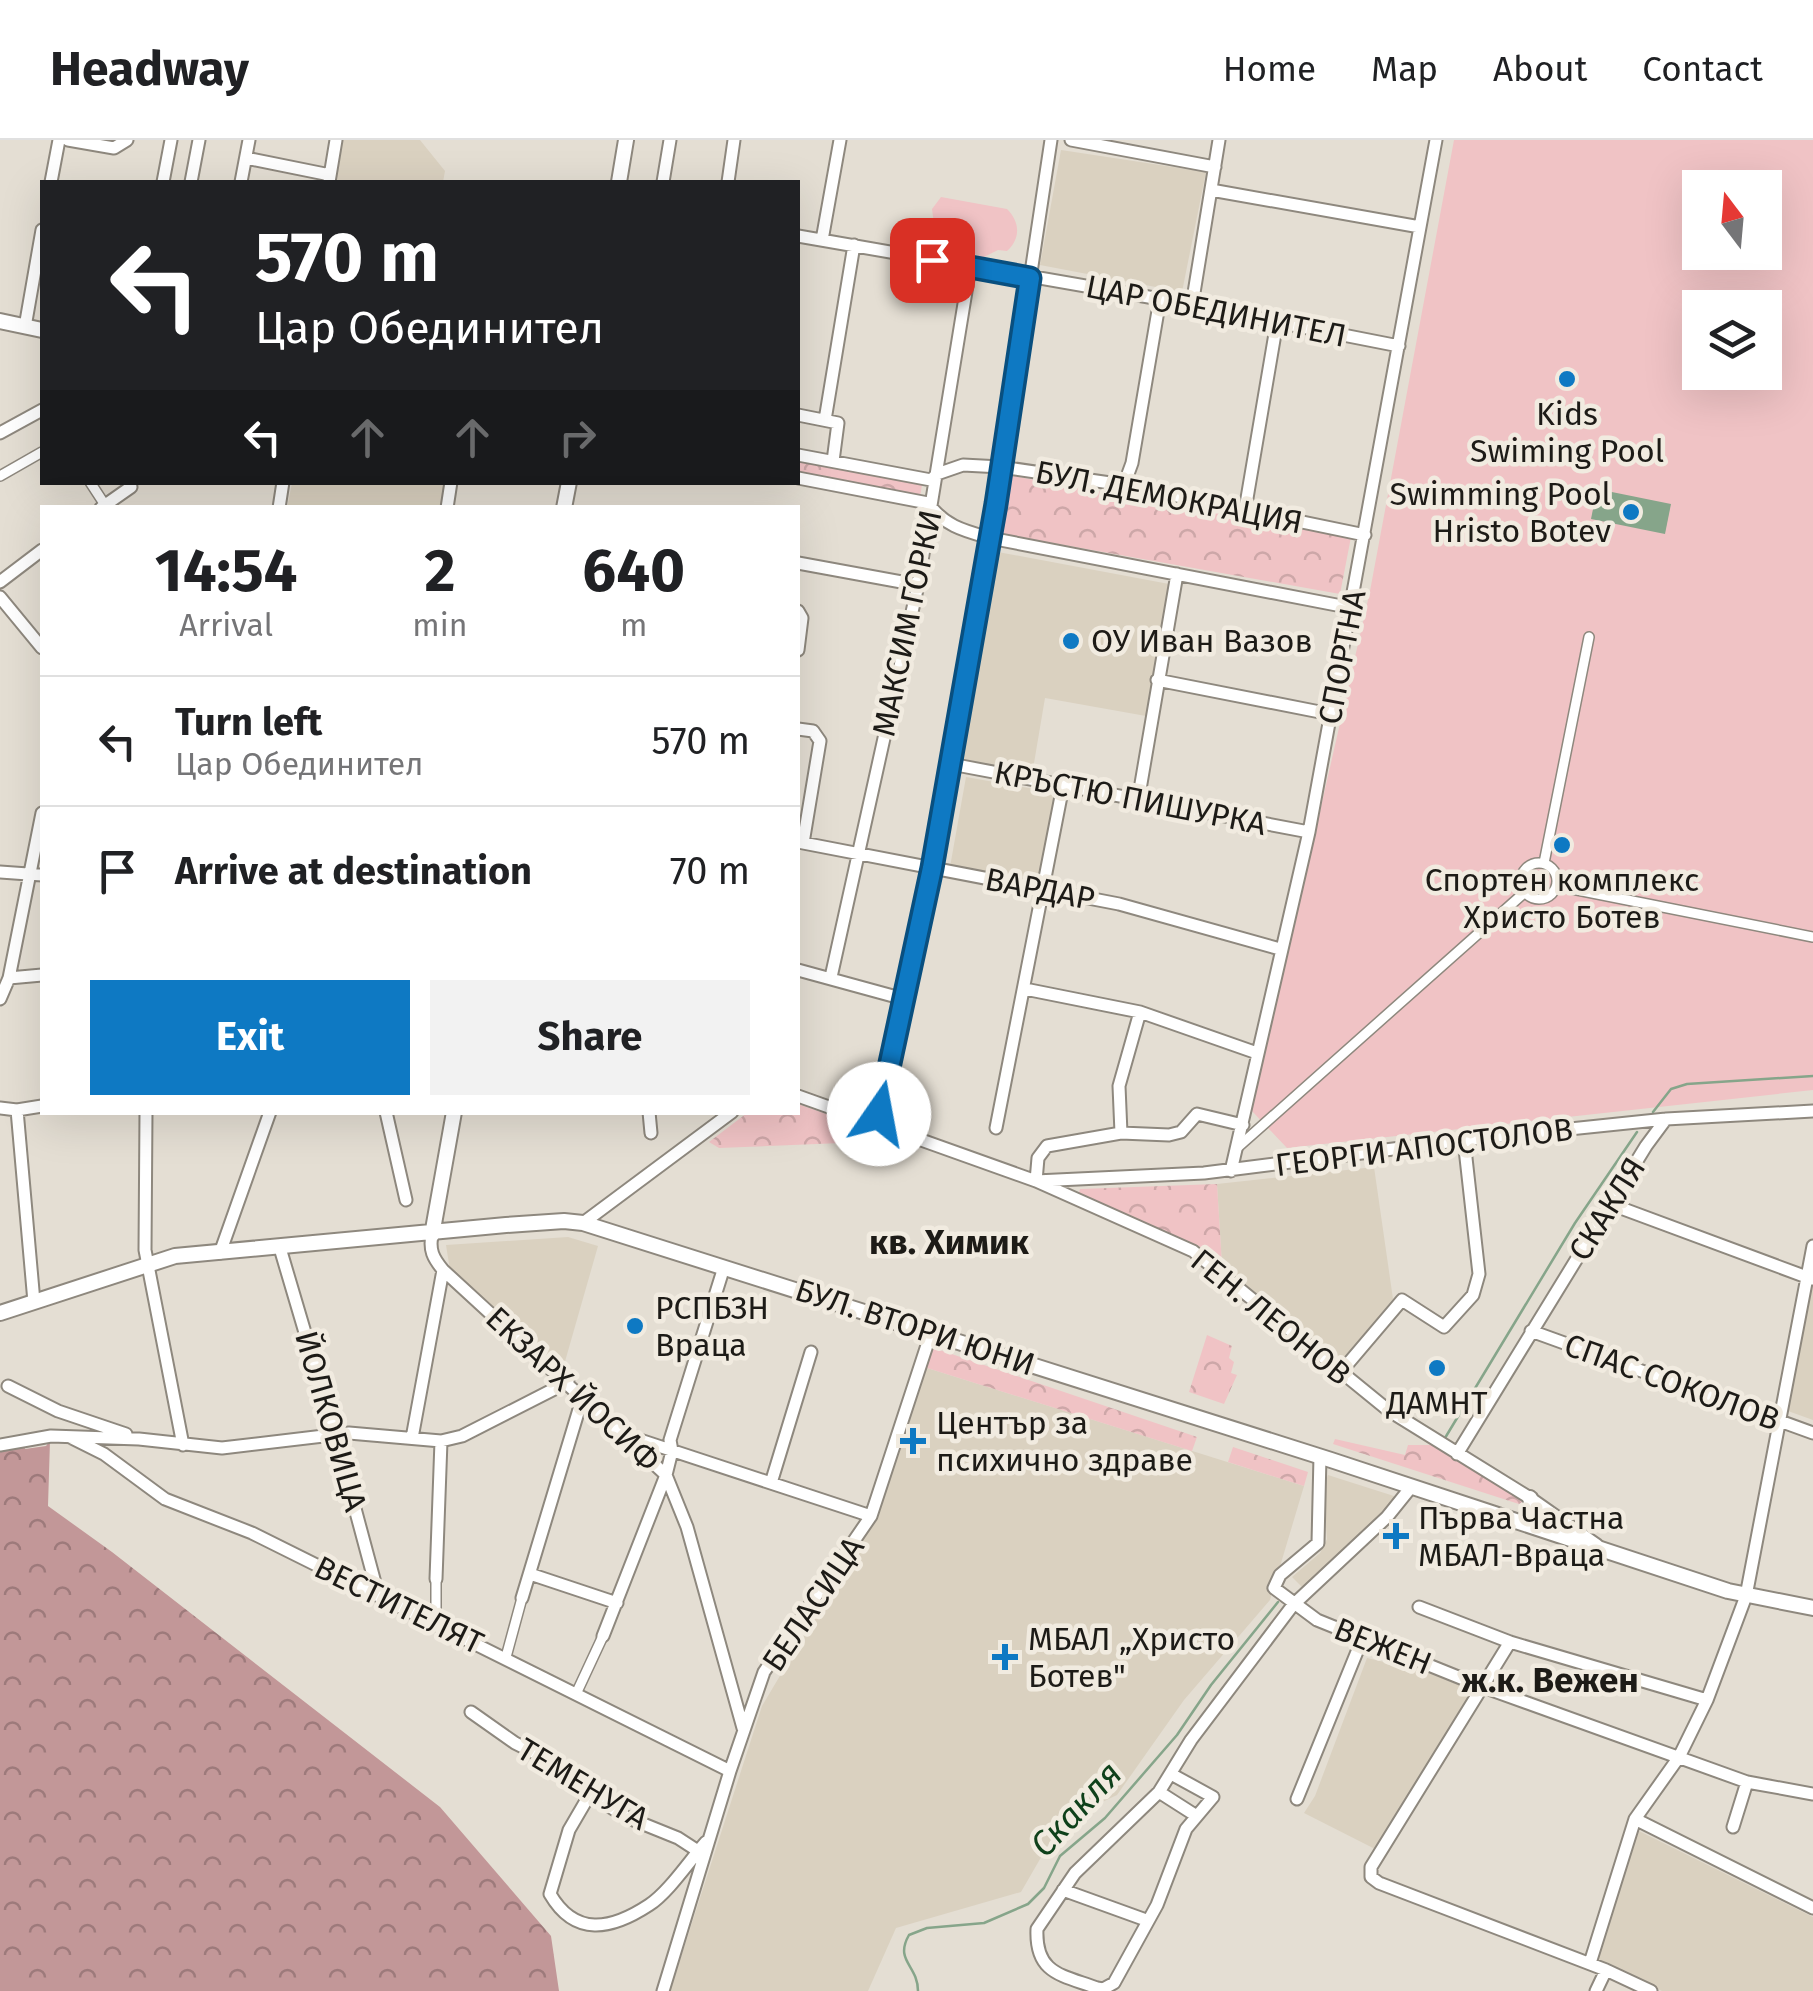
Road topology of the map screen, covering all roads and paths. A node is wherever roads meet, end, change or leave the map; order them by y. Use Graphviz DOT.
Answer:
graph roads {
  1 [pos="59,140"];
  2 [pos="68,140"];
  3 [pos="126,140"];
  4 [pos="171,140"];
  5 [pos="199,140"];
  6 [pos="249,140"];
  7 [pos="336,140"];
  8 [pos="626,140"];
  9 [pos="670,140"];
  10 [pos="734,140"];
  11 [pos="840,140"];
  12 [pos="1051,140"];
  13 [pos="1071,140"];
  14 [pos="1219,140"];
  15 [pos="1436,140"];
  16 [pos="246,158"];
  17 [pos="1214,167"];
  18 [pos="330,179"];
  19 [pos="51,180"];
  20 [pos="164,180"];
  21 [pos="191,180"];
  22 [pos="241,180"];
  23 [pos="619,180"];
  24 [pos="663,180"];
  25 [pos="728,180"];
  26 [pos="1211,190"];
  27 [pos="1420,227"];
  28 [pos="800,236"];
  29 [pos="822,240"];
  30 [pos="40,241"];
  31 [pos="854,246"];
  32 [pos="970,267"];
  33 [pos="1030,278"];
  34 [pos="1160,299"];
  35 [pos="1192,305"];
  36 [pos="0,321"];
  37 [pos="1276,322"];
  38 [pos="24,327"];
  39 [pos="40,330"];
  40 [pos="1398,346"];
  41 [pos="40,411"];
  42 [pos="800,415"];
  43 [pos="825,420"];
  44 [pos="0,433"];
  45 [pos="40,453"];
  46 [pos="800,454"];
  47 [pos="833,462"];
  48 [pos="1002,467"];
  49 [pos="937,474"];
  50 [pos="0,476"];
  51 [pos="800,478"];
  52 [pos="130,485"];
  53 [pos="1124,485"];
  54 [pos="106,505"];
  55 [pos="932,508"];
  56 [pos="1245,510"];
  57 [pos="1365,535"];
  58 [pos="990,538"];
  59 [pos="40,552"];
  60 [pos="800,564"];
  61 [pos="1178,574"];
  62 [pos="0,582"];
  63 [pos="918,585"];
  64 [pos="0,597"];
  65 [pos="1352,608"];
  66 [pos="1589,636"];
  67 [pos="40,646"];
  68 [pos="1158,680"];
  69 [pos="1330,714"];
  70 [pos="800,729"];
  71 [pos="950,764"];
  72 [pos="1063,786"];
  73 [pos="1138,800"];
  74 [pos="1309,832"];
  75 [pos="40,838"];
  76 [pos="800,842"];
  77 [pos="859,853"];
  78 [pos="1544,863"];
  79 [pos="932,868"];
  80 [pos="0,872"];
  81 [pos="37,875"];
  82 [pos="1556,886"];
  83 [pos="1043,889"];
  84 [pos="1525,892"];
  85 [pos="1813,937"];
  86 [pos="1280,949"];
  87 [pos="800,970"];
  88 [pos="40,975"];
  89 [pos="832,977"];
  90 [pos="9,978"];
  91 [pos="1024,988"];
  92 [pos="0,999"];
  93 [pos="904,1000"];
  94 [pos="1140,1012"];
  95 [pos="1257,1052"];
  96 [pos="800,1097"];
  97 [pos="40,1106"];
  98 [pos="0,1108"];
  99 [pos="17,1110"];
  100 [pos="1813,1110"];
  101 [pos="146,1115"];
  102 [pos="269,1115"];
  103 [pos="387,1115"];
  104 [pos="453,1115"];
  105 [pos="649,1115"];
  106 [pos="728,1115"];
  107 [pos="1666,1119"];
  108 [pos="1243,1125"];
  109 [pos="876,1126"];
  110 [pos="996,1128"];
  111 [pos="651,1134"];
  112 [pos="1122,1134"];
  113 [pos="1464,1140"];
  114 [pos="1237,1148"];
  115 [pos="1231,1170"];
  116 [pos="1036,1181"];
  117 [pos="406,1200"];
  118 [pos="1610,1204"];
  119 [pos="584,1223"];
  120 [pos="432,1235"];
  121 [pos="1813,1246"];
  122 [pos="280,1248"];
  123 [pos="220,1253"];
  124 [pos="147,1263"];
  125 [pos="724,1267"];
  126 [pos="443,1270"];
  127 [pos="1810,1278"];
  128 [pos="34,1302"];
  129 [pos="0,1314"];
  130 [pos="1531,1330"];
  131 [pos="930,1332"];
  132 [pos="811,1352"];
  133 [pos="1340,1373"];
  134 [pos="568,1382"];
  135 [pos="8,1386"];
  136 [pos="583,1396"];
  137 [pos="1779,1422"];
  138 [pos="1813,1433"];
  139 [pos="336,1434"];
  140 [pos="624,1435"];
  141 [pos="70,1437"];
  142 [pos="412,1438"];
  143 [pos="140,1439"];
  144 [pos="441,1441"];
  145 [pos="182,1444"];
  146 [pos="0,1445"];
  147 [pos="672,1451"];
  148 [pos="1458,1454"];
  149 [pos="1320,1456"];
  150 [pos="666,1476"];
  151 [pos="770,1483"];
  152 [pos="1412,1486"];
  153 [pos="1530,1498"];
  154 [pos="871,1516"];
  155 [pos="1521,1522"];
  156 [pos="1604,1550"];
  157 [pos="530,1574"];
  158 [pos="436,1579"];
  159 [pos="378,1594"];
  160 [pos="1746,1596"];
  161 [pos="522,1598"];
  162 [pos="617,1602"];
  163 [pos="1293,1604"];
  164 [pos="1419,1607"];
  165 [pos="1813,1608"];
  166 [pos="436,1622"];
  167 [pos="603,1636"];
  168 [pos="1363,1637"];
  169 [pos="1510,1642"];
  170 [pos="506,1657"];
  171 [pos="1483,1686"];
  172 [pos="576,1694"];
  173 [pos="1707,1700"];
  174 [pos="470,1712"];
  175 [pos="743,1732"];
  176 [pos="1679,1756"];
  177 [pos="730,1771"];
  178 [pos="1171,1774"];
  179 [pos="1746,1782"];
  180 [pos="1159,1792"];
  181 [pos="590,1794"];
  182 [pos="1813,1794"];
  183 [pos="1297,1799"];
  184 [pos="1195,1815"];
  185 [pos="1635,1818"];
  186 [pos="1733,1827"];
  187 [pos="711,1836"];
  188 [pos="698,1850"];
  189 [pos="1063,1890"];
  190 [pos="1813,1908"];
  191 [pos="1146,1920"];
  192 [pos="1590,1963"];
  193 [pos="1606,1970"];
  194 [pos="663,1991"];
  195 [pos="1596,1991"];
  196 [pos="1651,1991"];
  1 -- 19 [label="street"];
  2 -- 3 [label="street"];
  4 -- 20 [label="street"];
  5 -- 21 [label="street"];
  6 -- 16 [label="street"];
  7 -- 18 [label="street"];
  8 -- 23 [label="street"];
  9 -- 24 [label="street"];
  10 -- 25 [label="street"];
  11 -- 29 [label="street"];
  12 -- 33 [label="street"];
  13 -- 17 [label="street"];
  14 -- 17 [label="street"];
  15 -- 27 [label="street, СПОРТНА"];
  16 -- 18 [label="street"];
  16 -- 22 [label="street"];
  17 -- 26 [label="street"];
  26 -- 27 [label="street"];
  26 -- 35 [label="street"];
  27 -- 40 [label="street, СПОРТНА"];
  28 -- 29 [label="street, ЦАР ОБЕДИНИТЕЛ"];
  29 -- 31 [label="street, ЦАР ОБЕДИНИТЕЛ"];
  30 -- 38 [label="street"];
  31 -- 32 [label="street, ЦАР ОБЕДИНИТЕЛ"];
  31 -- 43 [label="street"];
  32 -- 33 [label="street, ЦАР ОБЕДИНИТЕЛ"];
  32 -- 49 [label="street, МАКСИМ ГОРКИ"];
  33 -- 34 [label="street, ЦАР ОБЕДИНИТЕЛ"];
  33 -- 48 [label="street"];
  34 -- 35 [label="street, ЦАР ОБЕДИНИТЕЛ"];
  34 -- 53 [label="street"];
  35 -- 37 [label="street, ЦАР ОБЕДИНИТЕЛ"];
  36 -- 38 [label="street"];
  37 -- 40 [label="street, ЦАР ОБЕДИНИТЕЛ"];
  37 -- 56 [label="street"];
  38 -- 39 [label="street"];
  40 -- 57 [label="street, СПОРТНА"];
  41 -- 44 [label="street"];
  42 -- 43 [label="street"];
  43 -- 47 [label="street"];
  45 -- 50 [label="street"];
  46 -- 47 [label="street, БУЛ. ДЕМОКРАЦИЯ"];
  47 -- 49 [label="street, БУЛ. ДЕМОКРАЦИЯ"];
  48 -- 49 [label="street, БУЛ. ДЕМОКРАЦИЯ"];
  48 -- 53 [label="street, БУЛ. ДЕМОКРАЦИЯ"];
  48 -- 58 [label="street"];
  49 -- 55 [label="street, МАКСИМ ГОРКИ"];
  51 -- 55 [label="street"];
  52 -- 54 [label="street"];
  53 -- 56 [label="street, БУЛ. ДЕМОКРАЦИЯ"];
  55 -- 58 [label="street"];
  55 -- 63 [label="street, МАКСИМ ГОРКИ"];
  56 -- 57 [label="street, БУЛ. ДЕМОКРАЦИЯ"];
  57 -- 65 [label="street, СПОРТНА"];
  58 -- 61 [label="street"];
  58 -- 71 [label="street"];
  59 -- 62 [label="street"];
  60 -- 63 [label="street"];
  61 -- 65 [label="street"];
  61 -- 68 [label="street"];
  63 -- 77 [label="street, МАКСИМ ГОРКИ"];
  64 -- 67 [label="street"];
  65 -- 69 [label="street, СПОРТНА"];
  66 -- 78 [label="street"];
  68 -- 69 [label="street"];
  68 -- 73 [label="street"];
  69 -- 74 [label="street, СПОРТНА"];
  70 -- 76 [label="street"];
  71 -- 72 [label="street, КРЪСТЮ ПИШУРКА"];
  71 -- 79 [label="street"];
  72 -- 73 [label="street, КРЪСТЮ ПИШУРКА"];
  72 -- 83 [label="street"];
  73 -- 74 [label="street, КРЪСТЮ ПИШУРКА"];
  74 -- 86 [label="street, СПОРТНА"];
  75 -- 81 [label="street"];
  76 -- 77 [label="street, ВАРДАР"];
  77 -- 79 [label="street, ВАРДАР"];
  77 -- 89 [label="street, МАКСИМ ГОРКИ"];
  78 -- 82 [label="street"];
  78 -- 84 [label="street"];
  79 -- 83 [label="street, ВАРДАР"];
  79 -- 93 [label="street"];
  80 -- 81 [label="street"];
  81 -- 90 [label="street"];
  82 -- 84 [label="street"];
  82 -- 85 [label="street"];
  83 -- 86 [label="street, ВАРДАР"];
  83 -- 91 [label="street"];
  84 -- 114 [label="street"];
  86 -- 95 [label="street, СПОРТНА"];
  87 -- 89 [label="street"];
  88 -- 90 [label="street"];
  89 -- 93 [label="street"];
  90 -- 92 [label="street"];
  91 -- 94 [label="street"];
  91 -- 110 [label="street"];
  93 -- 109 [label="street"];
  94 -- 95 [label="street"];
  94 -- 112 [label="street"];
  95 -- 108 [label="street, СПОРТНА"];
  96 -- 109 [label="street, ГЕН. ЛЕОНОВ"];
  97 -- 99 [label="street"];
  98 -- 99 [label="street"];
  99 -- 128 [label="street"];
  100 -- 107 [label="street, ГЕОРГИ АПОСТОЛОВ"];
  101 -- 124 [label="street"];
  102 -- 123 [label="street"];
  103 -- 117 [label="street"];
  104 -- 120 [label="street"];
  105 -- 111 [label="street"];
  106 -- 119 [label="street"];
  107 -- 113 [label="street, ГЕОРГИ АПОСТОЛОВ"];
  107 -- 118 [label="street, СКАКЛЯ"];
  108 -- 112 [label="street"];
  108 -- 114 [label="street, СПОРТНА"];
  109 -- 116 [label="street, ГЕН. ЛЕОНОВ"];
  112 -- 116 [label="street"];
  113 -- 115 [label="street, ГЕОРГИ АПОСТОЛОВ"];
  113 -- 133 [label="street"];
  114 -- 115 [label="street, СПОРТНА"];
  115 -- 116 [label="street, ГЕОРГИ АПОСТОЛОВ"];
  116 -- 133 [label="street, ГЕН. ЛЕОНОВ"];
  118 -- 127 [label="street"];
  118 -- 130 [label="street, СКАКЛЯ"];
  119 -- 120 [label="street, БУЛ. ВТОРИ ЮНИ"];
  119 -- 125 [label="street, БУЛ. ВТОРИ ЮНИ"];
  120 -- 122 [label="street, БУЛ. ВТОРИ ЮНИ"];
  120 -- 126 [label="street"];
  121 -- 127 [label="street"];
  122 -- 123 [label="street, БУЛ. ВТОРИ ЮНИ"];
  122 -- 139 [label="street, ЙОЛКОВИЦА"];
  123 -- 124 [label="street, БУЛ. ВТОРИ ЮНИ"];
  124 -- 128 [label="street, БУЛ. ВТОРИ ЮНИ"];
  124 -- 145 [label="street"];
  125 -- 131 [label="street, БУЛ. ВТОРИ ЮНИ"];
  125 -- 147 [label="street"];
  126 -- 134 [label="street, ЕКЗАРХ ЙОСИФ"];
  126 -- 142 [label="street"];
  127 -- 137 [label="street"];
  128 -- 129 [label="street, БУЛ. ВТОРИ ЮНИ"];
  130 -- 137 [label="street, СПАС СОКОЛОВ"];
  130 -- 148 [label="street, СКАКЛЯ"];
  131 -- 149 [label="street, БУЛ. ВТОРИ ЮНИ"];
  131 -- 154 [label="street, БЕЛАСИЦА"];
  132 -- 151 [label="street"];
  133 -- 148 [label="street, ГЕН. ЛЕОНОВ"];
  134 -- 136 [label="street, ЕКЗАРХ ЙОСИФ"];
  134 -- 144 [label="street"];
  135 -- 143 [label="street"];
  136 -- 140 [label="street, ЕКЗАРХ ЙОСИФ"];
  136 -- 157 [label="street"];
  137 -- 138 [label="street, СПАС СОКОЛОВ"];
  137 -- 160 [label="street"];
  139 -- 142 [label="street"];
  139 -- 145 [label="street"];
  139 -- 159 [label="street, ЙОЛКОВИЦА"];
  140 -- 147 [label="street"];
  140 -- 150 [label="street, ЕКЗАРХ ЙОСИФ"];
  141 -- 143 [label="street"];
  141 -- 146 [label="street"];
  141 -- 159 [label="street, ВЕСТИТЕЛЯТ"];
  142 -- 144 [label="street"];
  143 -- 145 [label="street"];
  144 -- 158 [label="street"];
  147 -- 150 [label="street"];
  147 -- 151 [label="street"];
  148 -- 153 [label="street, ГЕН. ЛЕОНОВ"];
  149 -- 152 [label="street, БУЛ. ВТОРИ ЮНИ"];
  149 -- 163 [label="street, ВЕЖЕН"];
  150 -- 162 [label="street"];
  150 -- 175 [label="street, ЕКЗАРХ ЙОСИФ"];
  151 -- 154 [label="street"];
  152 -- 155 [label="street, БУЛ. ВТОРИ ЮНИ"];
  152 -- 163 [label="street"];
  153 -- 155 [label="street"];
  153 -- 156 [label="street, ГЕН. ЛЕОНОВ"];
  154 -- 175 [label="street, БЕЛАСИЦА"];
  155 -- 156 [label="street, БУЛ. ВТОРИ ЮНИ"];
  156 -- 160 [label="street, БУЛ. ВТОРИ ЮНИ"];
  157 -- 161 [label="street"];
  157 -- 162 [label="street"];
  158 -- 166 [label="street"];
  159 -- 166 [label="street, ВЕСТИТЕЛЯТ"];
  160 -- 165 [label="street, БУЛ. ВТОРИ ЮНИ"];
  160 -- 173 [label="street"];
  161 -- 170 [label="street"];
  162 -- 167 [label="street"];
  163 -- 168 [label="street, ВЕЖЕН"];
  163 -- 178 [label="street"];
  164 -- 169 [label="street"];
  166 -- 170 [label="street, ВЕСТИТЕЛЯТ"];
  167 -- 172 [label="street"];
  168 -- 171 [label="street, ВЕЖЕН"];
  168 -- 183 [label="street"];
  169 -- 171 [label="street"];
  169 -- 173 [label="street"];
  170 -- 172 [label="street, ВЕСТИТЕЛЯТ"];
  171 -- 176 [label="street, ВЕЖЕН"];
  171 -- 192 [label="street"];
  172 -- 177 [label="street, ВЕСТИТЕЛЯТ"];
  173 -- 176 [label="street"];
  174 -- 181 [label="street, ТЕМЕНУГА"];
  175 -- 177 [label="street, БЕЛАСИЦА"];
  176 -- 179 [label="street, ВЕЖЕН"];
  176 -- 185 [label="street"];
  177 -- 187 [label="street, БЕЛАСИЦА"];
  178 -- 180 [label="street"];
  178 -- 184 [label="street"];
  179 -- 182 [label="street, ВЕЖЕН"];
  179 -- 186 [label="street"];
  180 -- 184 [label="street"];
  180 -- 189 [label="street"];
  181 -- 188 [label="street, ТЕМЕНУГА"];
  181 -- 188 [label="street"];
  184 -- 191 [label="street"];
  185 -- 190 [label="street"];
  185 -- 192 [label="street"];
  187 -- 188 [label="street"];
  187 -- 194 [label="street, БЕЛАСИЦА"];
  189 -- 191 [label="street"];
  189 -- 191 [label="street"];
  192 -- 193 [label="street"];
  193 -- 195 [label="street"];
  193 -- 196 [label="street"];
}
